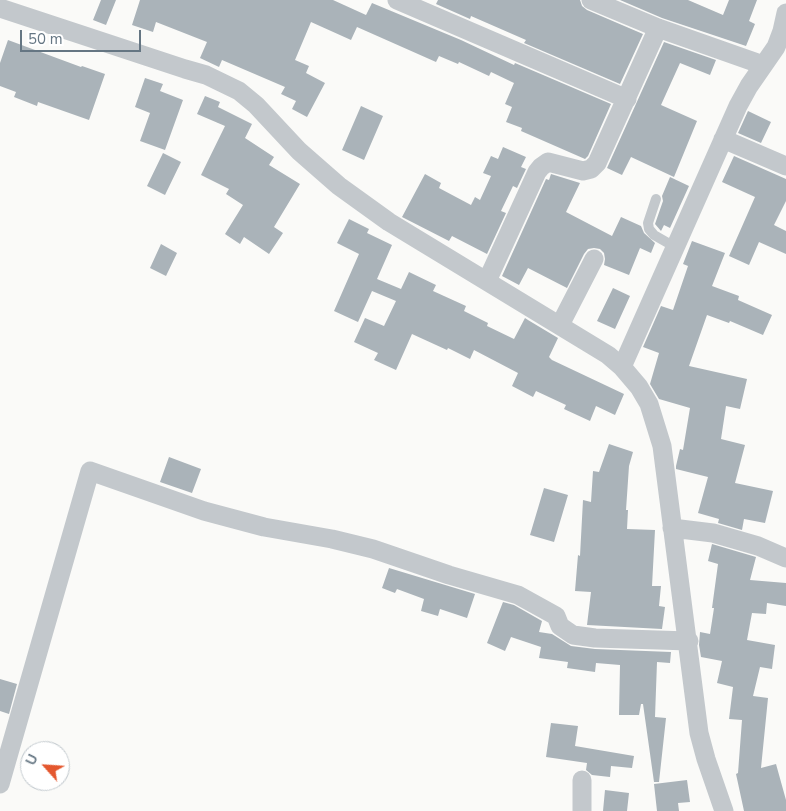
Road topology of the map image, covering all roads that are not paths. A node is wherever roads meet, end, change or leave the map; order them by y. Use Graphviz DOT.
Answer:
graph roads {
  1 [pos="396,0"];
  2 [pos="591,0"];
  3 [pos="0,8"];
  4 [pos="786,13"];
  5 [pos="658,28"];
  6 [pos="764,65"];
  7 [pos="627,99"];
  8 [pos="723,139"];
  9 [pos="786,166"];
  10 [pos="656,200"];
  11 [pos="675,247"];
  12 [pos="594,259"];
  13 [pos="487,281"];
  14 [pos="560,325"];
  15 [pos="622,367"];
  16 [pos="672,528"];
  17 [pos="786,558"];
  18 [pos="689,641"];
  19 [pos="582,780"];
  20 [pos="0,784"];
  21 [pos="582,811"];
  22 [pos="724,811"];
  1 -- 7 [label="street"];
  2 -- 5 [label="street"];
  3 -- 13 [label="street"];
  4 -- 6 [label="street"];
  5 -- 6 [label="street"];
  5 -- 7 [label="street"];
  6 -- 8 [label="street"];
  7 -- 13 [label="street"];
  8 -- 9 [label="street"];
  8 -- 11 [label="street"];
  10 -- 11 [label="lane"];
  11 -- 15 [label="street"];
  12 -- 14 [label="street"];
  13 -- 14 [label="street"];
  14 -- 15 [label="street"];
  15 -- 16 [label="street"];
  16 -- 17 [label="street"];
  16 -- 18 [label="street"];
  18 -- 20 [label="street"];
  18 -- 22 [label="street"];
  19 -- 21 [label="street"];
}
